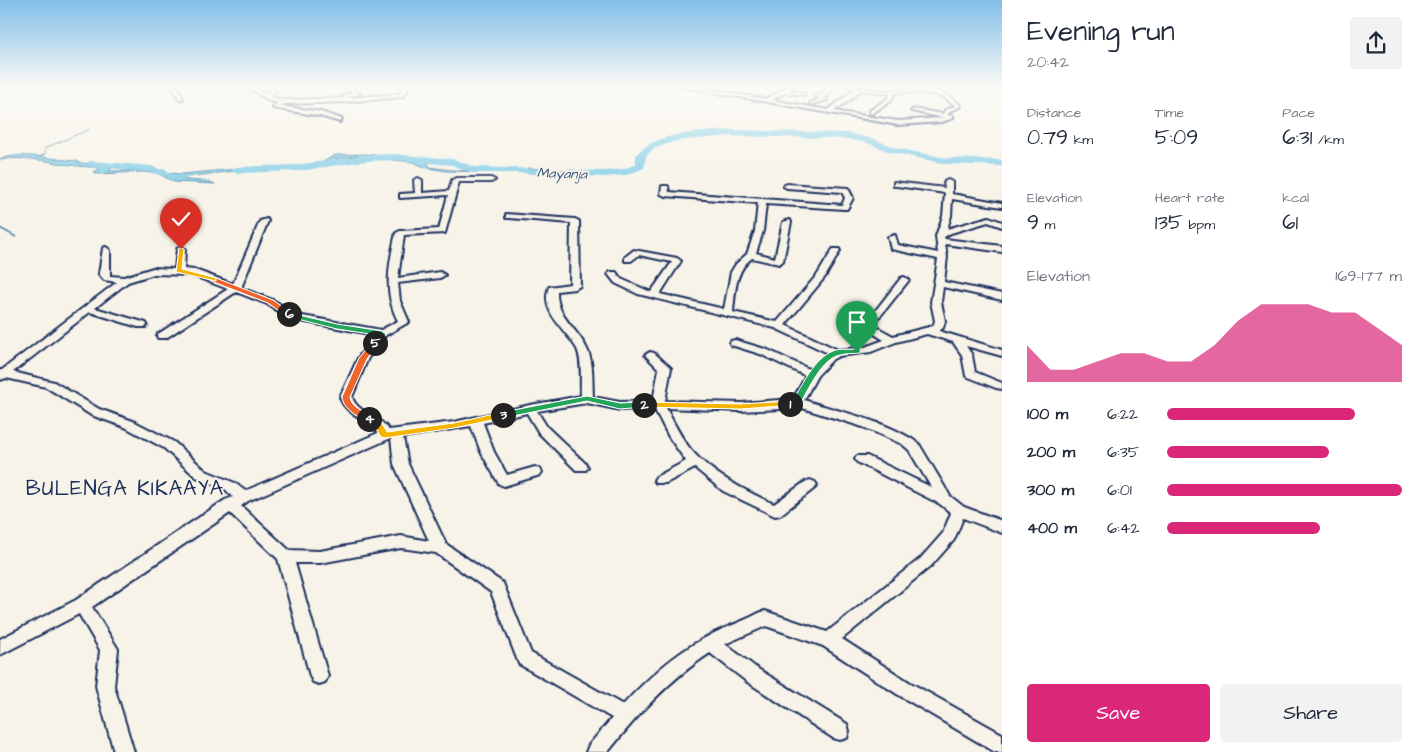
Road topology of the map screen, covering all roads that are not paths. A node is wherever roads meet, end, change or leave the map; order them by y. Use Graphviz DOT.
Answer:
graph roads {
  1 [pos="895,122"];
  2 [pos="913,122"];
  3 [pos="418,180"];
  4 [pos="490,180"];
  5 [pos="897,184"];
  6 [pos="788,186"];
  7 [pos="665,188"];
  8 [pos="949,190"];
  9 [pos="451,193"];
  10 [pos="419,195"];
  11 [pos="403,196"];
  12 [pos="762,201"];
  13 [pos="1002,205"];
  14 [pos="509,216"];
  15 [pos="264,221"];
  16 [pos="787,222"];
  17 [pos="1002,225"];
  18 [pos="892,237"];
  19 [pos="940,239"];
  20 [pos="181,249"];
  21 [pos="1002,249"];
  22 [pos="106,250"];
  23 [pos="836,251"];
  24 [pos="751,256"];
  25 [pos="943,257"];
  26 [pos="628,260"];
  27 [pos="179,270"];
  28 [pos="613,274"];
  29 [pos="440,275"];
  30 [pos="125,280"];
  31 [pos="904,280"];
  32 [pos="393,281"];
  33 [pos="940,284"];
  34 [pos="236,288"];
  35 [pos="654,295"];
  36 [pos="1002,297"];
  37 [pos="89,309"];
  38 [pos="728,314"];
  39 [pos="142,325"];
  40 [pos="779,326"];
  41 [pos="928,331"];
  42 [pos="382,334"];
  43 [pos="162,336"];
  44 [pos="956,339"];
  45 [pos="892,340"];
  46 [pos="735,343"];
  47 [pos="836,353"];
  48 [pos="1002,353"];
  49 [pos="650,355"];
  50 [pos="1,375"];
  51 [pos="812,375"];
  52 [pos="1000,386"];
  53 [pos="587,399"];
  54 [pos="797,402"];
  55 [pos="658,404"];
  56 [pos="530,409"];
  57 [pos="476,422"];
  58 [pos="390,434"];
  59 [pos="862,460"];
  60 [pos="696,461"];
  61 [pos="581,467"];
  62 [pos="535,472"];
  63 [pos="661,480"];
  64 [pos="810,485"];
  65 [pos="236,500"];
  66 [pos="945,500"];
  67 [pos="959,511"];
  68 [pos="1002,527"];
  69 [pos="440,548"];
  70 [pos="285,556"];
  71 [pos="82,605"];
  72 [pos="829,640"];
  73 [pos="711,643"];
  74 [pos="0,647"];
  75 [pos="319,676"];
  76 [pos="624,715"];
  77 [pos="840,731"];
  78 [pos="1002,745"];
  79 [pos="124,752"];
  80 [pos="596,752"];
  1 -- 2 [label="street"];
  3 -- 10 [label="street"];
  4 -- 9 [label="street"];
  5 -- 8 [label="street"];
  6 -- 12 [label="street"];
  7 -- 12 [label="street"];
  8 -- 13 [label="street"];
  8 -- 19 [label="street"];
  9 -- 10 [label="street"];
  9 -- 32 [label="street"];
  10 -- 11 [label="street"];
  12 -- 24 [label="street"];
  14 -- 53 [label="street"];
  15 -- 34 [label="street"];
  16 -- 24 [label="street"];
  17 -- 19 [label="street"];
  18 -- 25 [label="street"];
  19 -- 21 [label="street"];
  19 -- 25 [label="street"];
  20 -- 27 [label="street"];
  22 -- 30 [label="street"];
  23 -- 40 [label="street"];
  24 -- 38 [label="street"];
  25 -- 33 [label="street"];
  26 -- 35 [label="street"];
  27 -- 30 [label="street"];
  27 -- 34 [label="street"];
  28 -- 35 [label="street"];
  29 -- 32 [label="street"];
  30 -- 37 [label="street"];
  31 -- 45 [label="street"];
  32 -- 42 [label="street"];
  33 -- 36 [label="street"];
  33 -- 41 [label="street"];
  34 -- 42 [label="street"];
  34 -- 43 [label="street"];
  35 -- 38 [label="street"];
  37 -- 39 [label="street"];
  37 -- 50 [label="street"];
  38 -- 40 [label="street"];
  40 -- 47 [label="street"];
  41 -- 44 [label="street"];
  41 -- 45 [label="street"];
  42 -- 58 [label="street"];
  44 -- 48 [label="street"];
  44 -- 52 [label="street"];
  45 -- 47 [label="street"];
  46 -- 51 [label="street"];
  47 -- 51 [label="street"];
  49 -- 55 [label="street"];
  50 -- 65 [label="street"];
  51 -- 54 [label="street"];
  53 -- 55 [label="street"];
  53 -- 56 [label="street"];
  54 -- 55 [label="street"];
  54 -- 66 [label="street"];
  55 -- 60 [label="street"];
  56 -- 57 [label="street"];
  56 -- 61 [label="street"];
  57 -- 58 [label="street"];
  57 -- 62 [label="street"];
  58 -- 65 [label="street"];
  58 -- 69 [label="street"];
  59 -- 66 [label="street"];
  60 -- 63 [label="street"];
  60 -- 64 [label="street"];
  65 -- 70 [label="street"];
  65 -- 71 [label="street"];
  66 -- 67 [label="street"];
  67 -- 68 [label="street"];
  67 -- 72 [label="street"];
  69 -- 70 [label="street"];
  69 -- 76 [label="street"];
  70 -- 75 [label="street"];
  71 -- 74 [label="street"];
  71 -- 79 [label="street"];
  72 -- 73 [label="street"];
  72 -- 78 [label="street"];
  73 -- 76 [label="street"];
  73 -- 77 [label="street"];
  76 -- 80 [label="street"];
}
